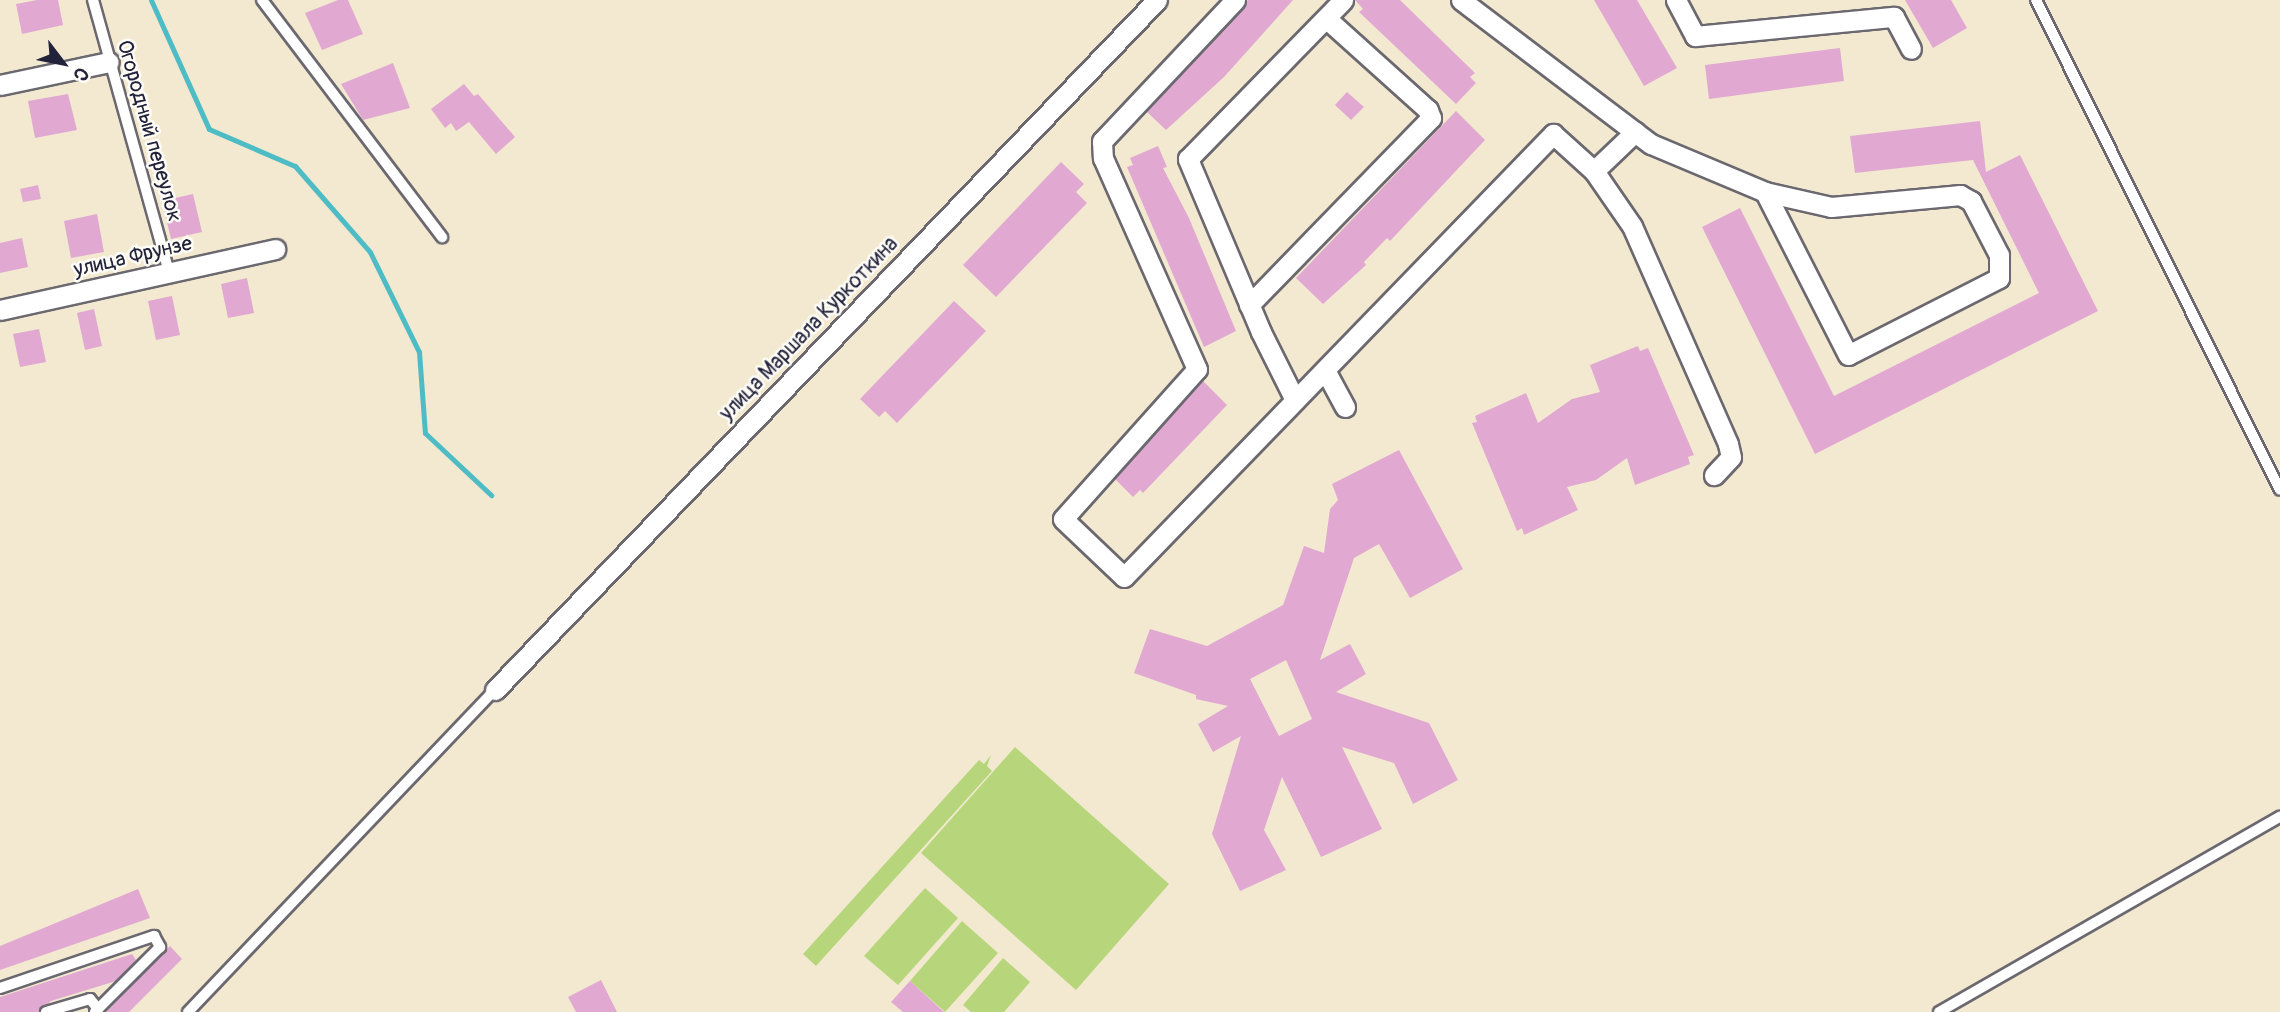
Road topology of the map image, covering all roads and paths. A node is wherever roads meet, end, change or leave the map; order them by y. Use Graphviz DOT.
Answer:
graph roads {
  1 [pos="93,0"];
  2 [pos="261,0"];
  3 [pos="1157,0"];
  4 [pos="1235,0"];
  5 [pos="1343,0"];
  6 [pos="1461,0"];
  7 [pos="1676,0"];
  8 [pos="2036,0"];
  9 [pos="1889,8"];
  10 [pos="1326,18"];
  11 [pos="1911,49"];
  12 [pos="109,62"];
  13 [pos="0,85"];
  14 [pos="1635,132"];
  15 [pos="1594,171"];
  16 [pos="1765,192"];
  17 [pos="442,237"];
  18 [pos="275,248"];
  19 [pos="169,272"];
  20 [pos="1250,305"];
  21 [pos="0,310"];
  22 [pos="1325,370"];
  23 [pos="1295,400"];
  24 [pos="1345,407"];
  25 [pos="1713,475"];
  26 [pos="2280,490"];
  27 [pos="495,691"];
  28 [pos="2280,817"];
  29 [pos="0,988"];
  30 [pos="96,1010"];
  31 [pos="46,1012"];
  32 [pos="188,1012"];
  33 [pos="1939,1012"];
  1 -- 12 [label="lane, Огородный переулок"];
  2 -- 17 [label="lane"];
  3 -- 27 [label="street, улица Маршала Куркоткина"];
  4 -- 23 [label="street"];
  5 -- 10 [label="street"];
  6 -- 14 [label="street"];
  7 -- 9 [label="street"];
  8 -- 26 [label="lane"];
  9 -- 11 [label="street"];
  10 -- 20 [label="street"];
  10 -- 20 [label="street"];
  12 -- 13 [label="street"];
  12 -- 19 [label="lane, Огородный переулок"];
  14 -- 15 [label="street"];
  14 -- 16 [label="street"];
  15 -- 22 [label="street"];
  15 -- 25 [label="street"];
  16 -- 16 [label="street"];
  18 -- 19 [label="street, улица Фрунзе"];
  19 -- 21 [label="street, улица Фрунзе"];
  20 -- 23 [label="street"];
  22 -- 23 [label="street"];
  22 -- 24 [label="street"];
  27 -- 32 [label="lane"];
  28 -- 33 [label="lane"];
  29 -- 30 [label="lane"];
  30 -- 31 [label="lane"];
}
